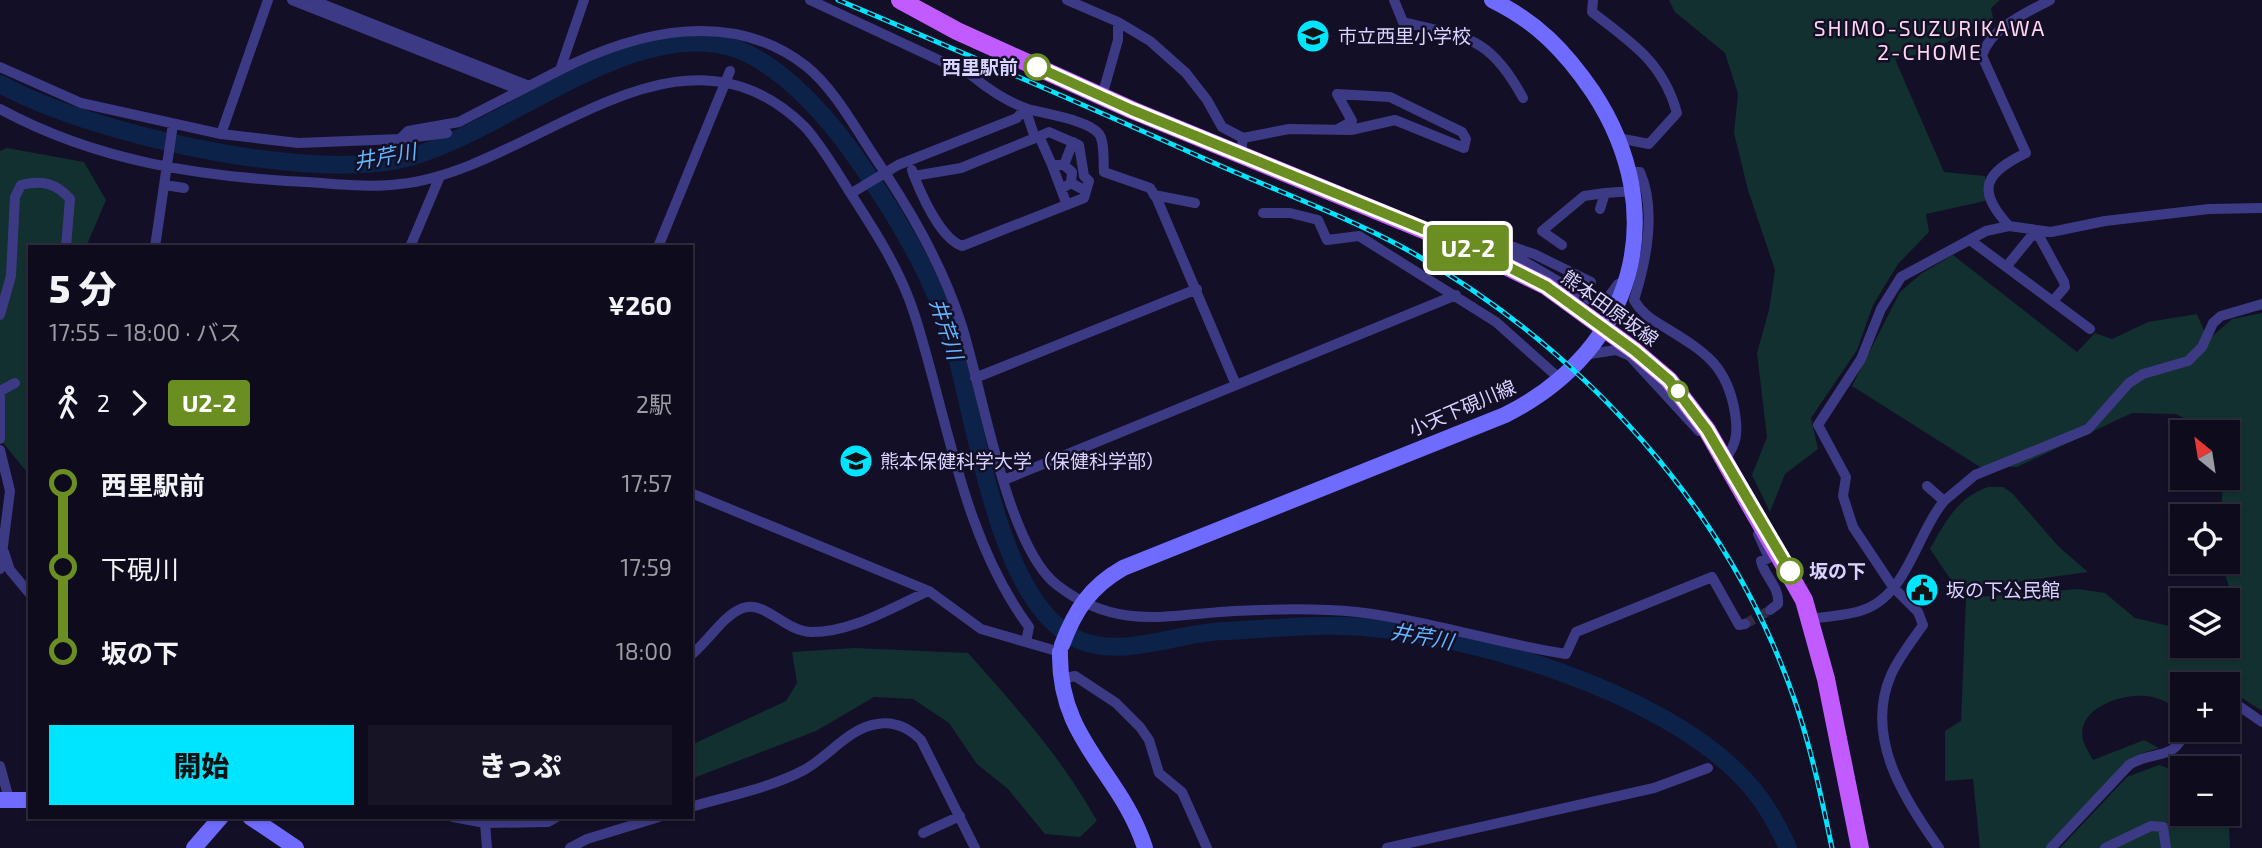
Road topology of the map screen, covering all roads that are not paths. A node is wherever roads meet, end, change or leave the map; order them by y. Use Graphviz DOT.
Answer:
graph roads {
  1 [pos="268,0"];
  2 [pos="292,0"];
  3 [pos="313,0"];
  4 [pos="584,0"];
  5 [pos="810,0"];
  6 [pos="900,0"];
  7 [pos="1067,0"];
  8 [pos="1394,0"];
  9 [pos="1492,0"];
  10 [pos="1593,0"];
  11 [pos="2023,0"];
  12 [pos="2050,0"];
  13 [pos="2029,12"];
  14 [pos="1118,22"];
  15 [pos="0,67"];
  16 [pos="559,70"];
  17 [pos="729,72"];
  18 [pos="525,88"];
  19 [pos="1102,96"];
  20 [pos="1523,98"];
  21 [pos="1025,108"];
  22 [pos="0,109"];
  23 [pos="172,126"];
  24 [pos="1338,129"];
  25 [pos="447,132"];
  26 [pos="221,134"];
  27 [pos="1037,137"];
  28 [pos="1618,138"];
  29 [pos="400,139"];
  30 [pos="1073,142"];
  31 [pos="1242,146"];
  32 [pos="908,161"];
  33 [pos="168,163"];
  34 [pos="1052,165"];
  35 [pos="1064,165"];
  36 [pos="1630,172"];
  37 [pos="883,173"];
  38 [pos="440,176"];
  39 [pos="914,176"];
  40 [pos="165,186"];
  41 [pos="1066,186"];
  42 [pos="184,188"];
  43 [pos="856,190"];
  44 [pos="1086,191"];
  45 [pos="1605,192"];
  46 [pos="1631,192"];
  47 [pos="1154,195"];
  48 [pos="1195,203"];
  49 [pos="1067,205"];
  50 [pos="2262,208"];
  51 [pos="1600,209"];
  52 [pos="1263,213"];
  53 [pos="2009,226"];
  54 [pos="2033,231"];
  55 [pos="1970,240"];
  56 [pos="66,245"];
  57 [pos="155,245"];
  58 [pos="411,245"];
  59 [pos="659,245"];
  60 [pos="1562,245"];
  61 [pos="1514,247"];
  62 [pos="1477,251"];
  63 [pos="2006,267"];
  64 [pos="1591,282"];
  65 [pos="1197,289"];
  66 [pos="1456,295"];
  67 [pos="2053,302"];
  68 [pos="2262,304"];
  69 [pos="0,315"];
  70 [pos="1605,328"];
  71 [pos="2090,329"];
  72 [pos="1583,355"];
  73 [pos="975,378"];
  74 [pos="1560,379"];
  75 [pos="15,383"];
  76 [pos="1236,385"];
  77 [pos="0,391"];
  78 [pos="0,439"];
  79 [pos="0,450"];
  80 [pos="1725,458"];
  81 [pos="1004,480"];
  82 [pos="1927,486"];
  83 [pos="5,494"];
  84 [pos="693,494"];
  85 [pos="1944,501"];
  86 [pos="1754,517"];
  87 [pos="4,549"];
  88 [pos="0,569"];
  89 [pos="1893,587"];
  90 [pos="929,591"];
  91 [pos="28,592"];
  92 [pos="1082,602"];
  93 [pos="1770,610"];
  94 [pos="1811,619"];
  95 [pos="1745,624"];
  96 [pos="1026,642"];
  97 [pos="1062,645"];
  98 [pos="693,653"];
  99 [pos="1061,679"];
  100 [pos="2240,707"];
  101 [pos="2262,722"];
  102 [pos="2181,742"];
  103 [pos="0,766"];
  104 [pos="1708,768"];
  105 [pos="5,800"];
  106 [pos="28,800"];
  107 [pos="693,806"];
  108 [pos="960,817"];
  109 [pos="218,819"];
  110 [pos="253,819"];
  111 [pos="464,819"];
  112 [pos="553,819"];
  113 [pos="652,819"];
  114 [pos="485,823"];
  115 [pos="923,833"];
  116 [pos="194,848"];
  117 [pos="296,848"];
  118 [pos="486,848"];
  119 [pos="570,848"];
  120 [pos="975,848"];
  121 [pos="1145,848"];
  122 [pos="1207,848"];
  123 [pos="1387,848"];
  124 [pos="1860,848"];
  125 [pos="1939,848"];
  126 [pos="2051,848"];
  127 [pos="2105,848"];
  128 [pos="2166,848"];
  1 -- 26 [label="street"];
  2 -- 18 [label="street"];
  3 -- 18 [label="street"];
  4 -- 16 [label="street"];
  5 -- 21 [label="street"];
  6 -- 19 [label="main road, 熊本田原坂線"];
  7 -- 14 [label="street"];
  8 -- 20 [label="street"];
  9 -- 28 [label="main road, 小天下硯川線"];
  10 -- 28 [label="street"];
  11 -- 13 [label="street"];
  12 -- 13 [label="street"];
  13 -- 53 [label="street"];
  14 -- 19 [label="street"];
  14 -- 31 [label="street"];
  15 -- 23 [label="street"];
  16 -- 18 [label="street"];
  16 -- 37 [label="street"];
  17 -- 38 [label="street"];
  17 -- 59 [label="street"];
  17 -- 96 [label="street"];
  18 -- 29 [label="street"];
  19 -- 31 [label="main road, 熊本田原坂線"];
  21 -- 27 [label="street"];
  21 -- 32 [label="street"];
  21 -- 47 [label="street"];
  22 -- 33 [label="street"];
  23 -- 26 [label="street"];
  23 -- 33 [label="street"];
  24 -- 24 [label="street"];
  24 -- 31 [label="street"];
  25 -- 29 [label="street"];
  26 -- 29 [label="street"];
  27 -- 30 [label="street"];
  27 -- 34 [label="street"];
  27 -- 39 [label="street"];
  28 -- 36 [label="main road, 小天下硯川線"];
  30 -- 35 [label="street"];
  30 -- 44 [label="street"];
  31 -- 62 [label="main road, 熊本田原坂線"];
  32 -- 37 [label="street"];
  32 -- 39 [label="street"];
  33 -- 38 [label="street"];
  33 -- 40 [label="street"];
  34 -- 35 [label="street"];
  34 -- 41 [label="street"];
  35 -- 41 [label="street"];
  36 -- 46 [label="main road, 小天下硯川線"];
  36 -- 80 [label="street"];
  37 -- 43 [label="street"];
  37 -- 73 [label="street"];
  38 -- 58 [label="street"];
  39 -- 49 [label="street"];
  40 -- 42 [label="street"];
  40 -- 57 [label="street"];
  41 -- 44 [label="street"];
  41 -- 49 [label="street"];
  44 -- 49 [label="street"];
  45 -- 46 [label="street"];
  45 -- 51 [label="street"];
  45 -- 60 [label="street"];
  46 -- 61 [label="street"];
  46 -- 70 [label="main road, 小天下硯川線"];
  47 -- 48 [label="street"];
  47 -- 65 [label="street"];
  50 -- 54 [label="street"];
  52 -- 66 [label="street"];
  53 -- 54 [label="street"];
  53 -- 55 [label="street"];
  54 -- 63 [label="street"];
  54 -- 67 [label="street"];
  55 -- 63 [label="street"];
  55 -- 89 [label="street"];
  56 -- 69 [label="street"];
  61 -- 62 [label="street"];
  61 -- 64 [label="street"];
  62 -- 70 [label="main road, 熊本田原坂線"];
  63 -- 67 [label="street"];
  65 -- 73 [label="street"];
  65 -- 76 [label="street"];
  66 -- 74 [label="street"];
  66 -- 76 [label="street"];
  67 -- 71 [label="street"];
  68 -- 85 [label="street"];
  70 -- 72 [label="main road, 小天下硯川線"];
  70 -- 80 [label="main road, 熊本田原坂線"];
  72 -- 74 [label="main road, 小天下硯川線"];
  72 -- 86 [label="street"];
  73 -- 81 [label="street"];
  74 -- 92 [label="main road, 小天下硯川線"];
  75 -- 77 [label="street"];
  76 -- 81 [label="street"];
  77 -- 78 [label="street"];
  79 -- 83 [label="street"];
  80 -- 86 [label="main road, 熊本田原坂線"];
  81 -- 92 [label="street"];
  82 -- 85 [label="street"];
  83 -- 87 [label="street"];
  84 -- 90 [label="street"];
  85 -- 89 [label="street"];
  86 -- 93 [label="street"];
  86 -- 94 [label="main road, 熊本田原坂線"];
  87 -- 88 [label="street"];
  87 -- 91 [label="street"];
  89 -- 94 [label="street"];
  89 -- 125 [label="street"];
  90 -- 96 [label="street"];
  90 -- 98 [label="street"];
  92 -- 95 [label="street"];
  92 -- 97 [label="main road, 小天下硯川線"];
  94 -- 124 [label="main road, 熊本田原坂線"];
  96 -- 97 [label="street"];
  97 -- 99 [label="main road, 小天下硯川線"];
  99 -- 121 [label="main road, 小天下硯川線"];
  99 -- 122 [label="street"];
  100 -- 101 [label="street"];
  102 -- 126 [label="street"];
  103 -- 105 [label="street"];
  104 -- 123 [label="street"];
  105 -- 106 [label="main road"];
  107 -- 108 [label="street"];
  108 -- 115 [label="street"];
  108 -- 120 [label="street"];
  109 -- 116 [label="main road"];
  110 -- 117 [label="main road"];
  111 -- 114 [label="street"];
  112 -- 114 [label="street"];
  113 -- 119 [label="street"];
  114 -- 118 [label="street"];
  127 -- 128 [label="street"];
}
